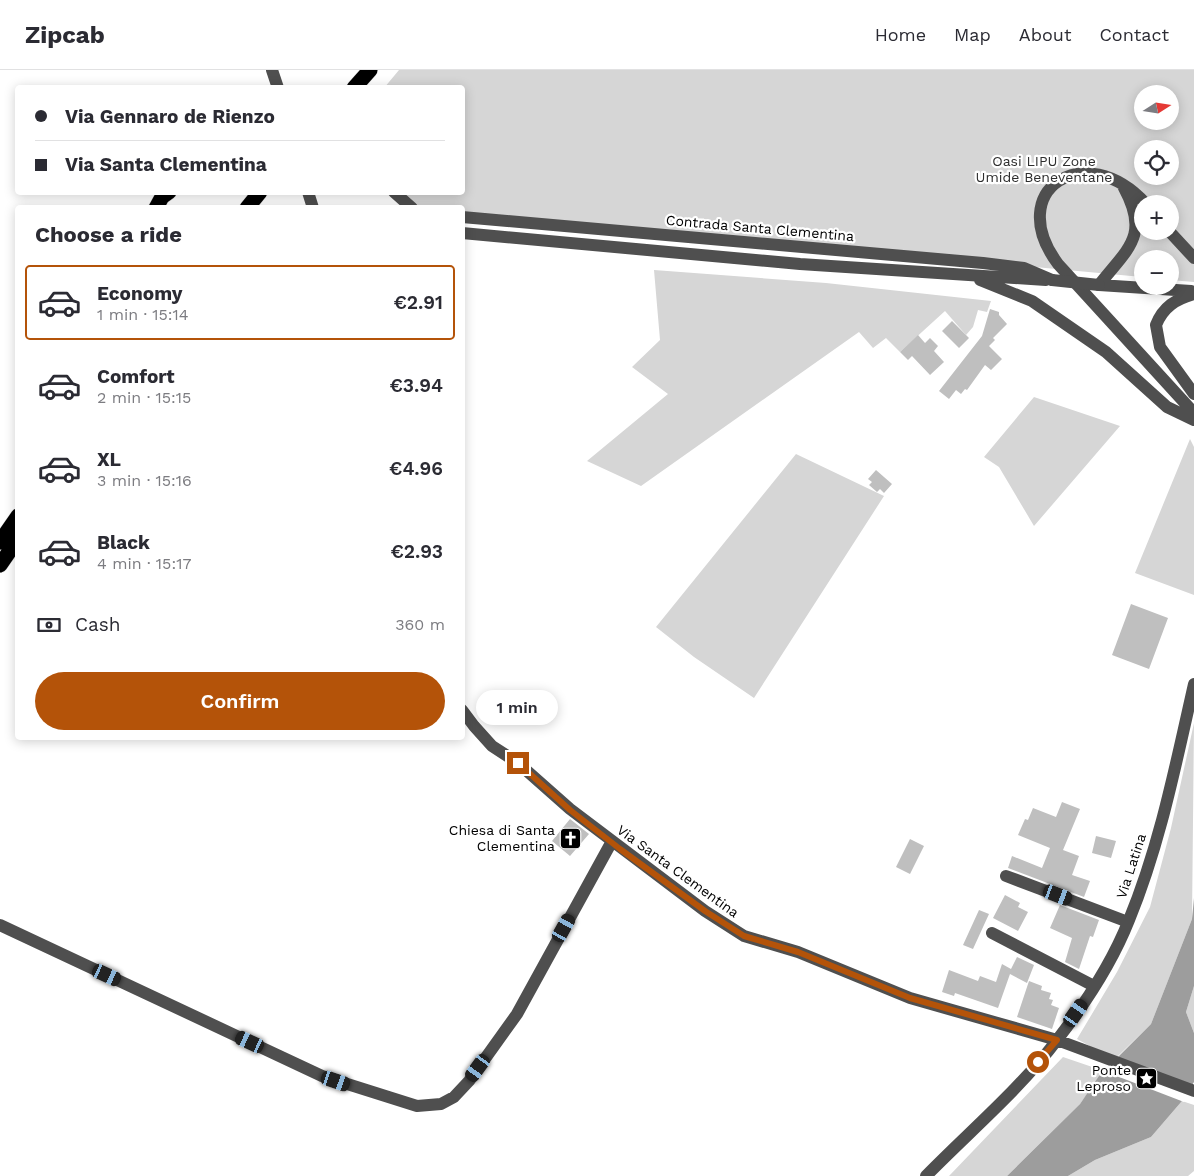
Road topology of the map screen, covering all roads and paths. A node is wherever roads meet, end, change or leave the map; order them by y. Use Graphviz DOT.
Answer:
graph roads {
  1 [pos="272,70"];
  2 [pos="370,70"];
  3 [pos="277,85"];
  4 [pos="357,85"];
  5 [pos="1122,184"];
  6 [pos="165,195"];
  7 [pos="258,195"];
  8 [pos="397,195"];
  9 [pos="1135,195"];
  10 [pos="158,205"];
  11 [pos="249,205"];
  12 [pos="409,205"];
  13 [pos="465,217"];
  14 [pos="465,233"];
  15 [pos="1177,240"];
  16 [pos="1194,258"];
  17 [pos="968,276"];
  18 [pos="1052,280"];
  19 [pos="1099,285"];
  20 [pos="1194,292"];
  21 [pos="1194,394"];
  22 [pos="1194,413"];
  23 [pos="1194,420"];
  24 [pos="15,520"];
  25 [pos="0,542"];
  26 [pos="15,543"];
  27 [pos="0,565"];
  28 [pos="1194,684"];
  29 [pos="465,714"];
  30 [pos="612,843"];
  31 [pos="1006,876"];
  32 [pos="1128,922"];
  33 [pos="0,925"];
  34 [pos="992,933"];
  35 [pos="1094,986"];
  36 [pos="1057,1040"];
  37 [pos="1194,1091"];
  38 [pos="926,1176"];
  1 -- 3 [label="street"];
  2 -- 4 [label="highway"];
  5 -- 9 [label="street"];
  5 -- 19 [label="street"];
  5 -- 22 [label="street"];
  6 -- 10 [label="highway"];
  7 -- 11 [label="highway"];
  8 -- 12 [label="street"];
  13 -- 18 [label="street, Contrada Santa Clementina"];
  14 -- 17 [label="street, Contrada Santa Clementina"];
  15 -- 16 [label="street"];
  17 -- 18 [label="street, Contrada Santa Clementina"];
  17 -- 23 [label="street"];
  18 -- 19 [label="street, Contrada Santa Clementina, bridge"];
  19 -- 20 [label="street, Contrada Santa Clementina"];
  20 -- 21 [label="street"];
  24 -- 25 [label="highway"];
  26 -- 27 [label="highway"];
  28 -- 32 [label="street, Via Latina"];
  29 -- 30 [label="street, Via Santa Clementina"];
  30 -- 33 [label="street"];
  30 -- 36 [label="street, Via Santa Clementina"];
  31 -- 32 [label="street"];
  32 -- 35 [label="street, Via Latina"];
  34 -- 35 [label="street"];
  35 -- 36 [label="street, Via Latina"];
  36 -- 37 [label="street, Via Santa Clementina"];
  36 -- 38 [label="street, Via Latina"];
}
